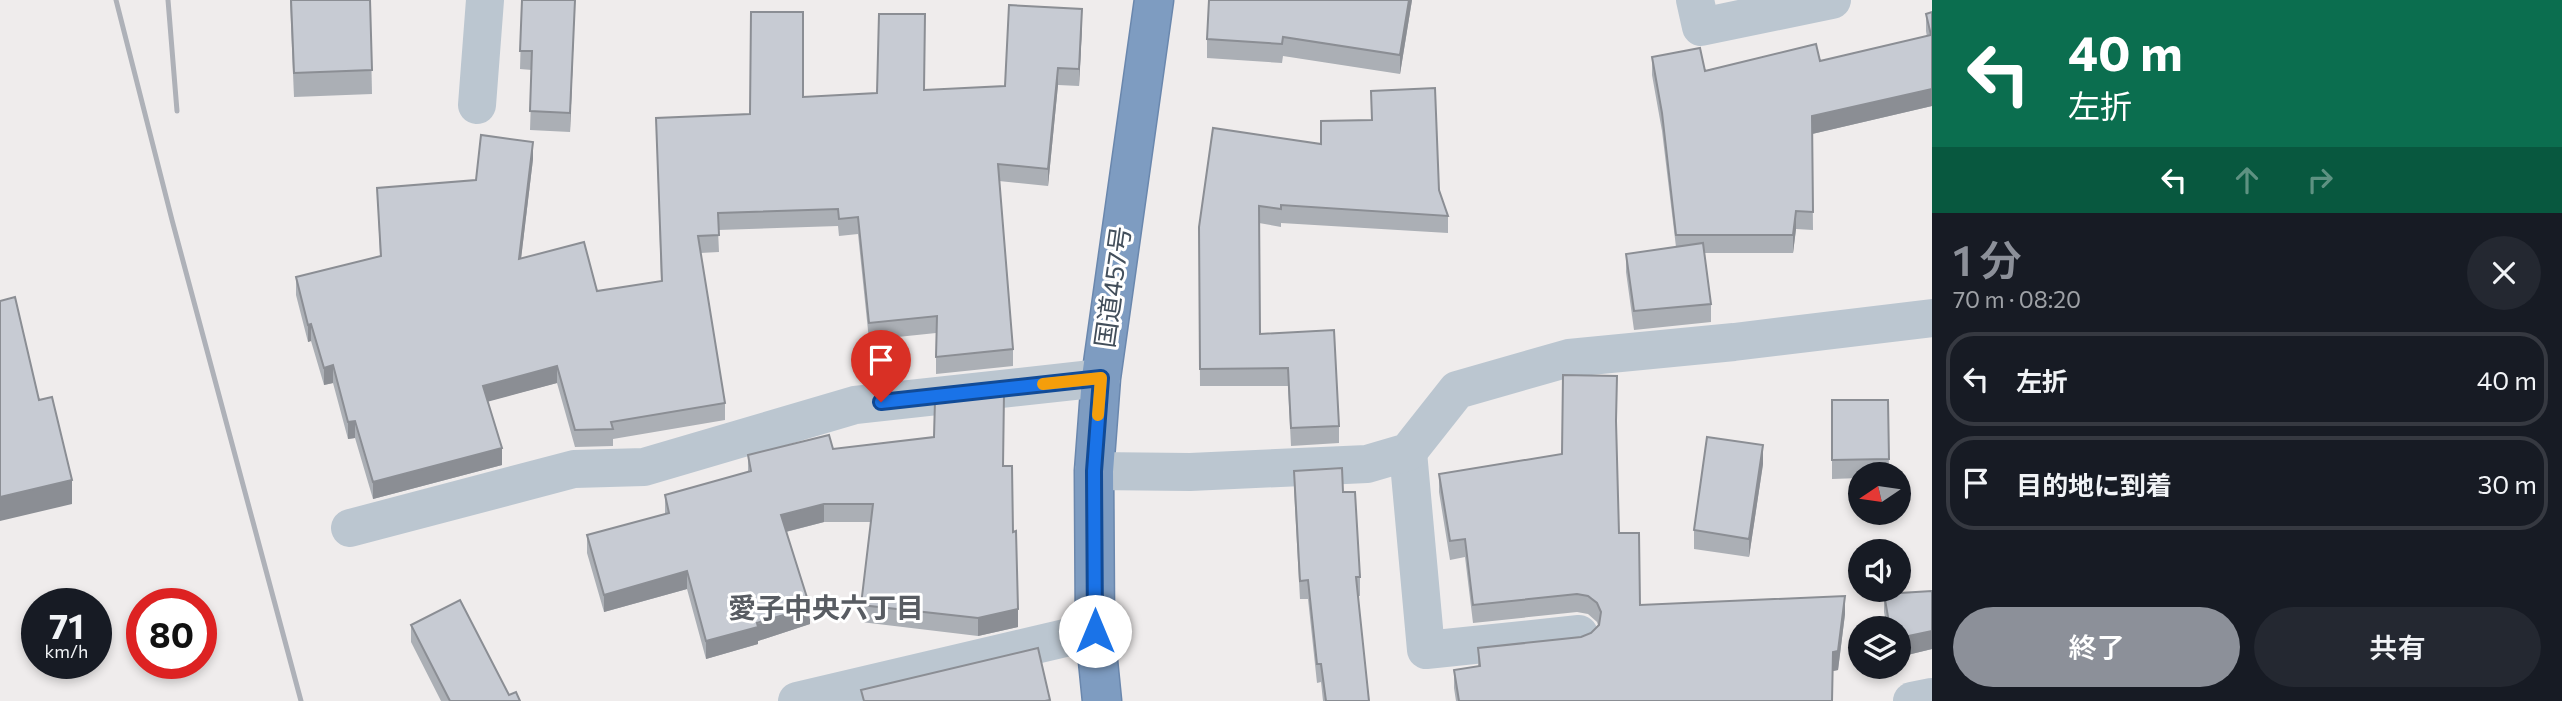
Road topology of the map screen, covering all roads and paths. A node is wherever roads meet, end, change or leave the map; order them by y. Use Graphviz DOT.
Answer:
graph roads {
  1 [pos="485,0"];
  2 [pos="1154,0"];
  3 [pos="1695,0"];
  4 [pos="1832,0"];
  5 [pos="477,105"];
  6 [pos="1932,318"];
  7 [pos="1101,378"];
  8 [pos="1408,452"];
  9 [pos="1094,471"];
  10 [pos="350,528"];
  11 [pos="1095,631"];
  12 [pos="1579,634"];
  13 [pos="1932,697"];
  14 [pos="797,701"];
  15 [pos="1102,701"];
  16 [pos="1912,701"];
  1 -- 5 [label="street"];
  2 -- 7 [label="highway, 国道457号"];
  3 -- 4 [label="street"];
  6 -- 8 [label="street"];
  7 -- 9 [label="highway, 国道457号"];
  7 -- 10 [label="street"];
  8 -- 9 [label="street"];
  8 -- 12 [label="street"];
  9 -- 11 [label="highway, 国道457号"];
  11 -- 14 [label="street"];
  11 -- 15 [label="highway, 国道457号"];
  13 -- 16 [label="street"];
}
